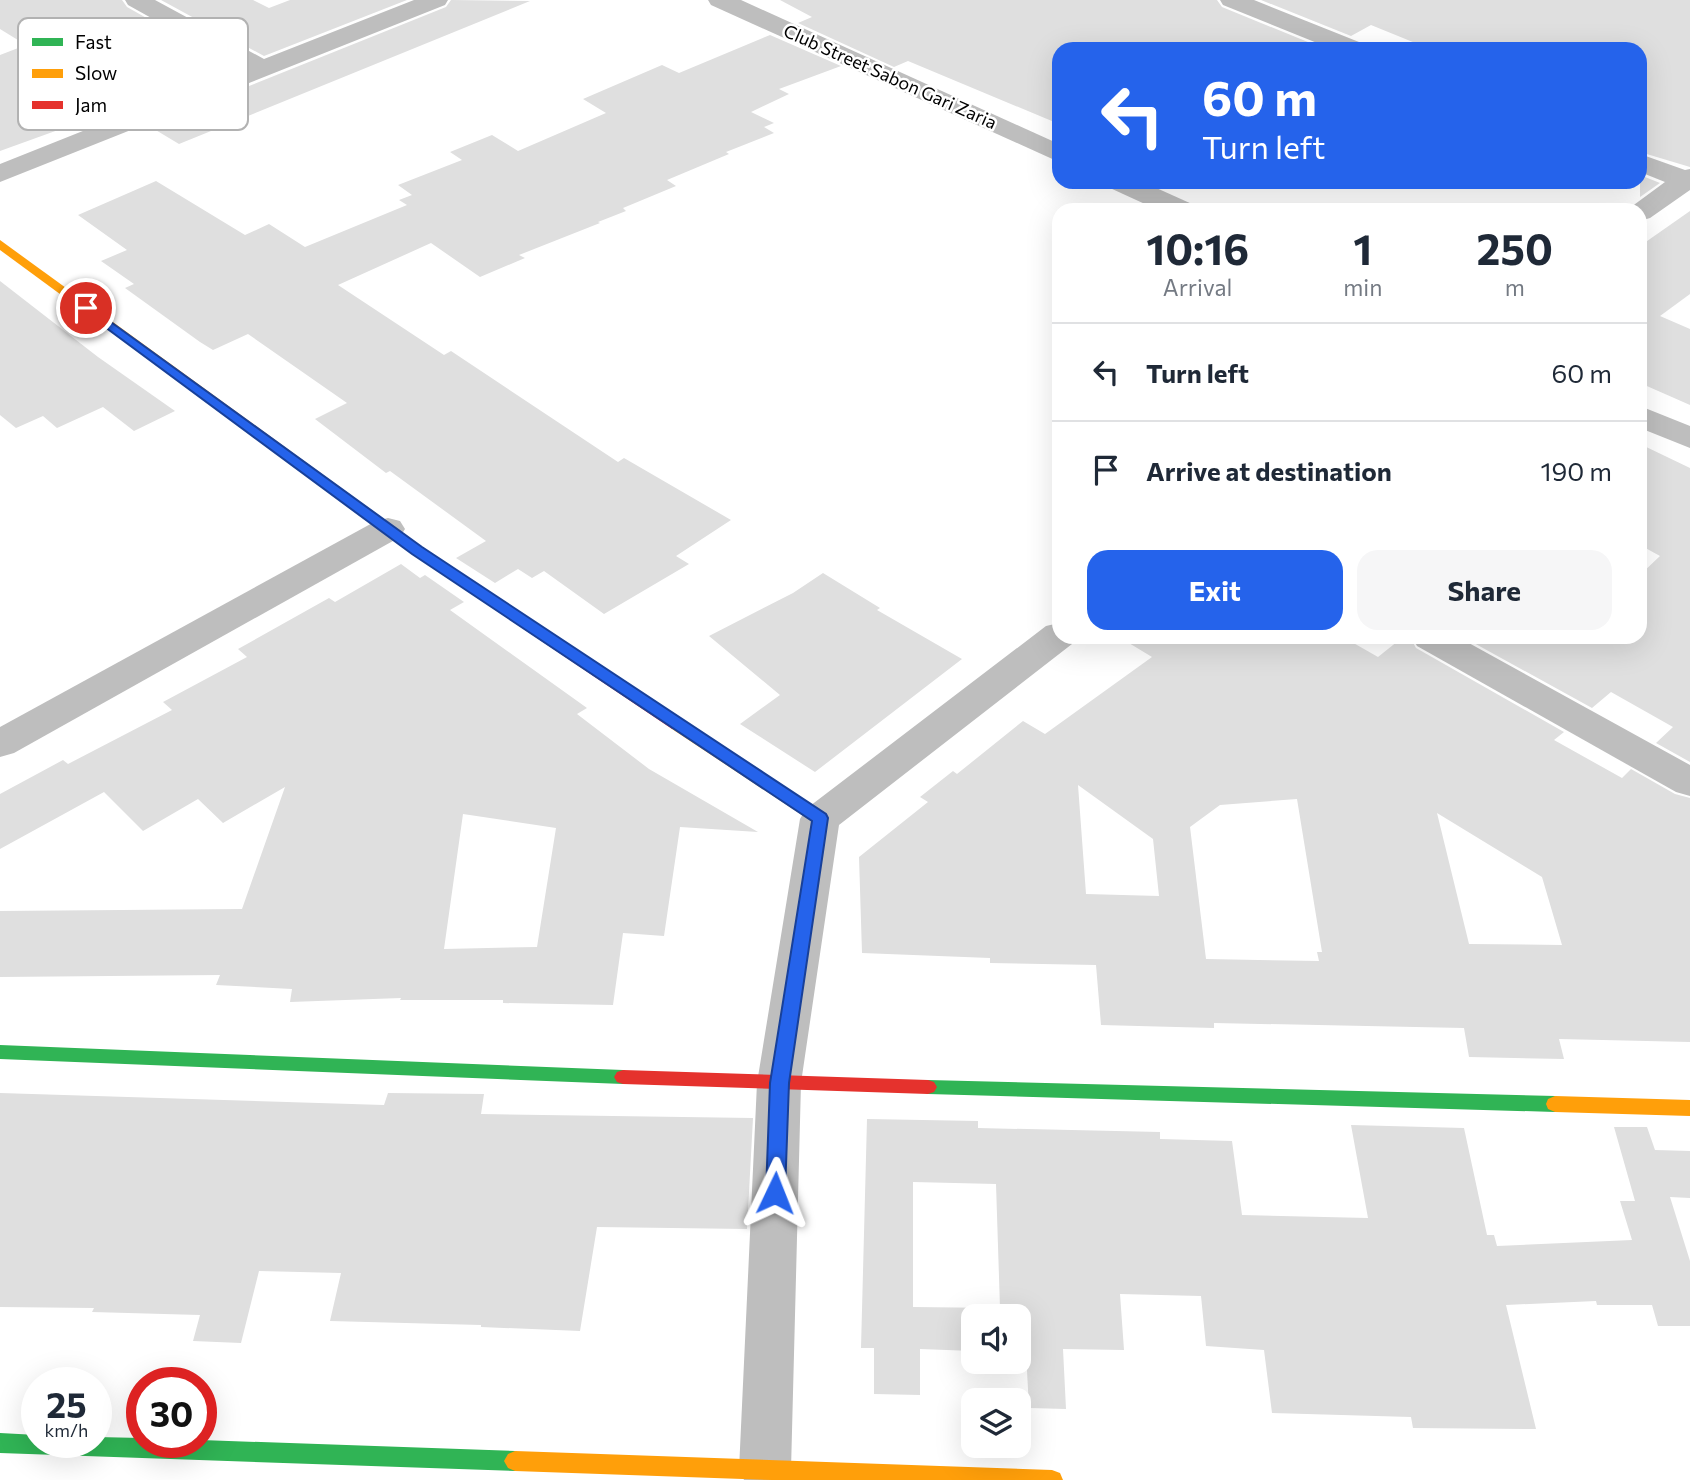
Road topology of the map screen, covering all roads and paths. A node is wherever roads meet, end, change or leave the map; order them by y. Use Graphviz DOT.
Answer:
graph roads {
  1 [pos="137,0"];
  2 [pos="436,0"];
  3 [pos="720,0"];
  4 [pos="1232,0"];
  5 [pos="170,18"];
  6 [pos="1337,42"];
  7 [pos="248,61"];
  8 [pos="260,68"];
  9 [pos="248,73"];
  10 [pos="108,130"];
  11 [pos="1052,151"];
  12 [pos="1647,164"];
  13 [pos="0,174"];
  14 [pos="1688,179"];
  15 [pos="1136,189"];
  16 [pos="1166,203"];
  17 [pos="1647,207"];
  18 [pos="0,244"];
  19 [pos="1647,419"];
  20 [pos="1690,438"];
  21 [pos="388,529"];
  22 [pos="1052,640"];
  23 [pos="1443,644"];
  24 [pos="0,744"];
  25 [pos="1690,782"];
  26 [pos="820,818"];
  27 [pos="0,1052"];
  28 [pos="779,1083"];
  29 [pos="1690,1108"];
  30 [pos="0,1443"];
  31 [pos="765,1470"];
  32 [pos="1052,1480"];
  1 -- 5 [label="street"];
  2 -- 8 [label="street"];
  3 -- 11 [label="street, Club Street Sabon Gari Zaria"];
  4 -- 6 [label="street"];
  7 -- 8 [label="street"];
  8 -- 9 [label="street"];
  10 -- 13 [label="street"];
  12 -- 14 [label="street"];
  14 -- 17 [label="street"];
  15 -- 16 [label="street"];
  18 -- 21 [label="street"];
  19 -- 20 [label="street"];
  21 -- 24 [label="street"];
  21 -- 26 [label="street"];
  22 -- 26 [label="street"];
  23 -- 25 [label="street"];
  26 -- 28 [label="street"];
  27 -- 28 [label="street"];
  28 -- 29 [label="street"];
  28 -- 31 [label="street"];
  30 -- 31 [label="street"];
  31 -- 32 [label="street"];
}
